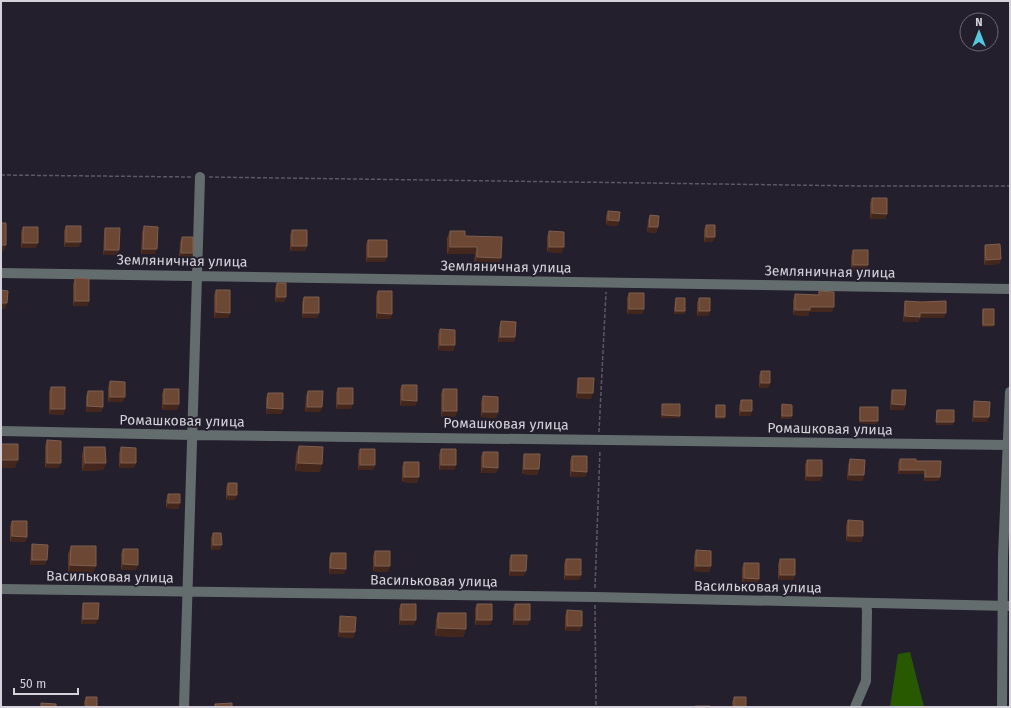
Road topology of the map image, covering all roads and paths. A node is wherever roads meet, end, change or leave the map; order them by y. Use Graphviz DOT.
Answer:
graph roads {
  1 [pos="1,175"];
  2 [pos="200,177"];
  3 [pos="1010,186"];
  4 [pos="1,273"];
  5 [pos="197,275"];
  6 [pos="606,282"];
  7 [pos="1010,289"];
  8 [pos="1010,392"];
  9 [pos="1,431"];
  10 [pos="192,435"];
  11 [pos="601,439"];
  12 [pos="1009,445"];
  13 [pos="1,589"];
  14 [pos="187,592"];
  15 [pos="595,597"];
  16 [pos="866,603"];
  17 [pos="1006,606"];
  18 [pos="184,707"];
  19 [pos="596,707"];
  20 [pos="856,707"];
  21 [pos="1002,707"];
  1 -- 2 [label="path"];
  2 -- 3 [label="path"];
  2 -- 5 [label="street"];
  4 -- 5 [label="street, Земляничная улица"];
  5 -- 6 [label="street, Земляничная улица"];
  5 -- 10 [label="street"];
  6 -- 7 [label="street, Земляничная улица"];
  6 -- 11 [label="path"];
  8 -- 12 [label="street"];
  9 -- 10 [label="street, Ромашковая улица"];
  10 -- 11 [label="street, Ромашковая улица"];
  10 -- 14 [label="street"];
  11 -- 12 [label="street, Ромашковая улица"];
  11 -- 15 [label="path"];
  12 -- 17 [label="street"];
  13 -- 14 [label="street, Васильковая улица"];
  14 -- 15 [label="street, Васильковая улица"];
  14 -- 18 [label="street"];
  15 -- 16 [label="street, Васильковая улица"];
  15 -- 19 [label="path"];
  16 -- 17 [label="street, Васильковая улица"];
  16 -- 20 [label="street"];
  17 -- 21 [label="street"];
}
